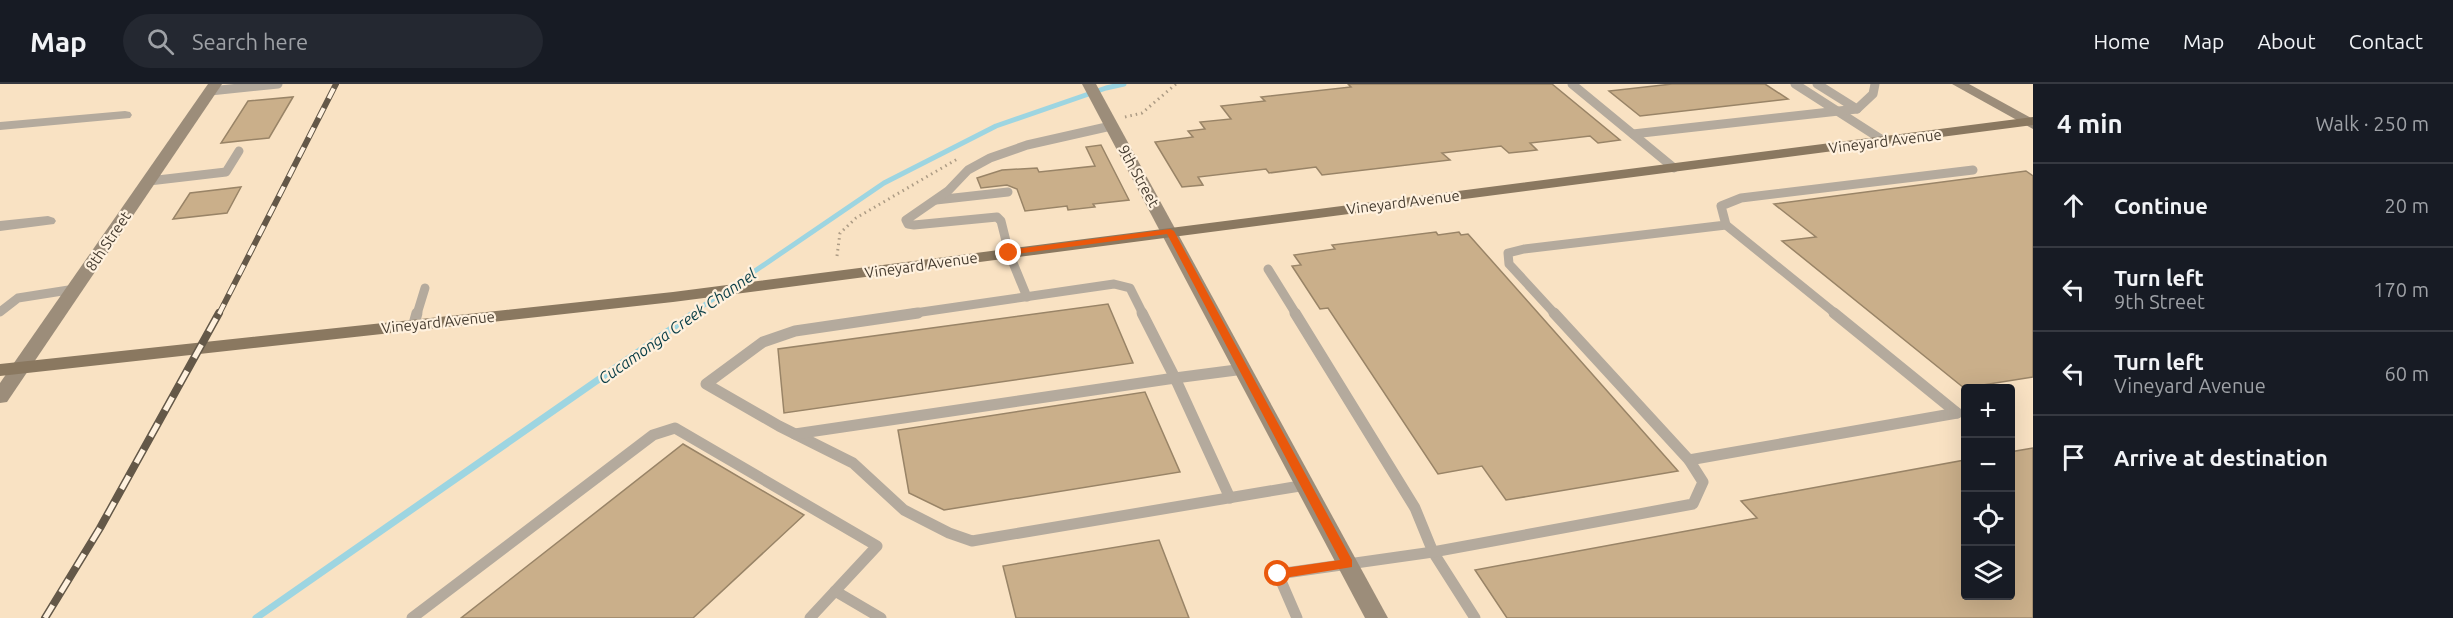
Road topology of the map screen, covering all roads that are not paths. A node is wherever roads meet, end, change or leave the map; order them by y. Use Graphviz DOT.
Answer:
graph roads {
  1 [pos="278,84"];
  2 [pos="1089,84"];
  3 [pos="1572,84"];
  4 [pos="1578,84"];
  5 [pos="1795,84"];
  6 [pos="1817,84"];
  7 [pos="1875,84"];
  8 [pos="1959,84"];
  9 [pos="213,88"];
  10 [pos="1857,109"];
  11 [pos="1838,112"];
  12 [pos="125,115"];
  13 [pos="2031,122"];
  14 [pos="0,126"];
  15 [pos="1112,126"];
  16 [pos="1633,134"];
  17 [pos="1884,141"];
  18 [pos="239,151"];
  19 [pos="1674,168"];
  20 [pos="1974,170"];
  21 [pos="148,181"];
  22 [pos="1008,192"];
  23 [pos="933,201"];
  24 [pos="48,221"];
  25 [pos="1726,225"];
  26 [pos="0,226"];
  27 [pos="1170,231"];
  28 [pos="1009,253"];
  29 [pos="1268,269"];
  30 [pos="425,288"];
  31 [pos="75,289"];
  32 [pos="1027,297"];
  33 [pos="0,312"];
  34 [pos="414,324"];
  35 [pos="21,367"];
  36 [pos="1244,369"];
  37 [pos="0,370"];
  38 [pos="1175,378"];
  39 [pos="0,397"];
  40 [pos="795,434"];
  41 [pos="1689,460"];
  42 [pos="1306,485"];
  43 [pos="1230,498"];
  44 [pos="1433,552"];
  45 [pos="1348,564"];
  46 [pos="835,591"];
  47 [pos="412,618"];
  48 [pos="810,618"];
  49 [pos="881,618"];
  50 [pos="1297,618"];
  51 [pos="1377,618"];
  52 [pos="1474,618"];
  1 -- 9 [label="lane"];
  2 -- 15 [label="street, 9th Street"];
  3 -- 4 [label="lane"];
  3 -- 16 [label="lane"];
  5 -- 11 [label="lane"];
  6 -- 10 [label="lane"];
  7 -- 10 [label="lane"];
  8 -- 13 [label="street"];
  9 -- 21 [label="street, 8th Street"];
  10 -- 11 [label="lane"];
  11 -- 16 [label="lane"];
  11 -- 17 [label="lane"];
  12 -- 14 [label="street"];
  13 -- 17 [label="main road, Vineyard Avenue"];
  15 -- 23 [label="lane"];
  15 -- 27 [label="street, 9th Street"];
  16 -- 19 [label="lane"];
  17 -- 19 [label="main road, Vineyard Avenue"];
  18 -- 21 [label="lane"];
  19 -- 27 [label="main road, Vineyard Avenue"];
  20 -- 25 [label="lane"];
  21 -- 31 [label="street, 8th Street"];
  22 -- 23 [label="lane"];
  23 -- 28 [label="lane"];
  24 -- 26 [label="street"];
  25 -- 41 [label="lane"];
  25 -- 41 [label="lane"];
  27 -- 28 [label="main road, Vineyard Avenue"];
  27 -- 36 [label="street, 9th Street"];
  28 -- 32 [label="lane"];
  28 -- 34 [label="main road, Vineyard Avenue"];
  29 -- 44 [label="lane"];
  30 -- 34 [label="lane"];
  31 -- 33 [label="lane"];
  31 -- 35 [label="street, 8th Street"];
  32 -- 38 [label="lane"];
  32 -- 40 [label="lane"];
  34 -- 35 [label="main road, Vineyard Avenue"];
  35 -- 37 [label="main road, Vineyard Avenue"];
  35 -- 39 [label="street, 8th Street"];
  36 -- 38 [label="lane"];
  36 -- 42 [label="street, 9th Street"];
  38 -- 40 [label="lane"];
  38 -- 43 [label="lane"];
  40 -- 43 [label="lane"];
  41 -- 44 [label="lane"];
  42 -- 43 [label="lane"];
  42 -- 45 [label="street, 9th Street"];
  44 -- 45 [label="lane"];
  44 -- 52 [label="lane"];
  45 -- 50 [label="lane"];
  45 -- 51 [label="street, 9th Street"];
  46 -- 47 [label="lane"];
  46 -- 48 [label="lane"];
  46 -- 49 [label="lane"];
}
